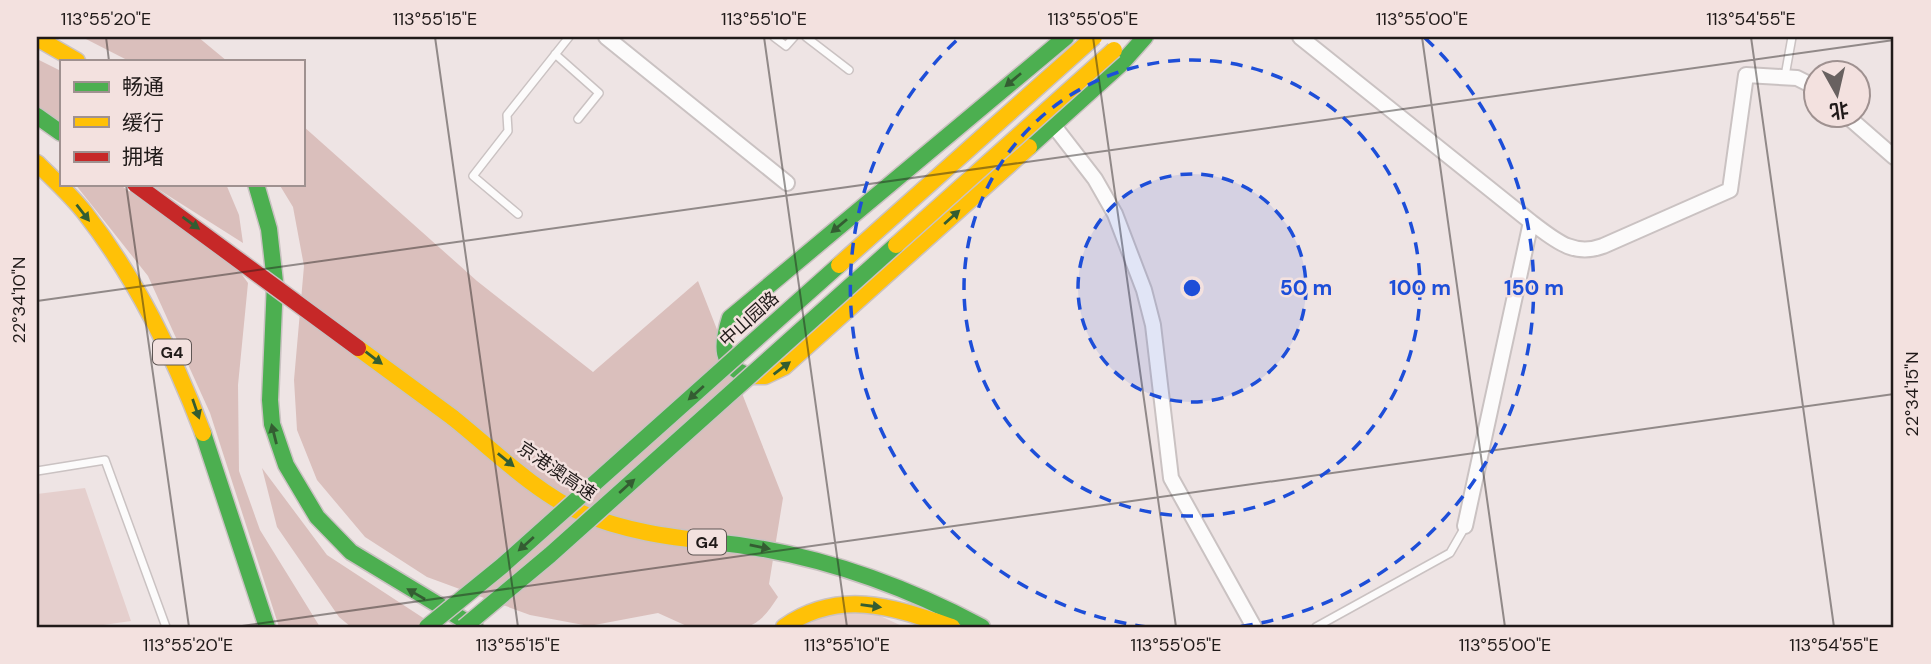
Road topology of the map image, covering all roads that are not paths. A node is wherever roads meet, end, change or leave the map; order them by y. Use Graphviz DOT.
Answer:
graph roads {
  1 [pos="569,37"];
  2 [pos="606,37"];
  3 [pos="774,37"];
  4 [pos="794,37"];
  5 [pos="806,37"];
  6 [pos="1066,37"];
  7 [pos="1094,37"];
  8 [pos="1129,37"];
  9 [pos="1145,37"];
  10 [pos="1300,37"];
  11 [pos="1792,37"];
  12 [pos="37,38"];
  13 [pos="37,44"];
  14 [pos="555,54"];
  15 [pos="74,60"];
  16 [pos="74,60"];
  17 [pos="849,70"];
  18 [pos="1785,76"];
  19 [pos="1801,80"];
  20 [pos="37,116"];
  21 [pos="578,119"];
  22 [pos="1054,125"];
  23 [pos="1863,130"];
  24 [pos="60,132"];
  25 [pos="1894,157"];
  26 [pos="37,163"];
  27 [pos="787,183"];
  28 [pos="138,186"];
  29 [pos="257,186"];
  30 [pos="518,214"];
  31 [pos="1531,222"];
  32 [pos="37,471"];
  33 [pos="1465,526"];
  34 [pos="166,627"];
  35 [pos="267,627"];
  36 [pos="427,627"];
  37 [pos="464,627"];
  38 [pos="475,627"];
  39 [pos="784,627"];
  40 [pos="952,627"];
  41 [pos="982,627"];
  42 [pos="1254,627"];
  43 [pos="1316,627"];
  1 -- 14 [label="lane"];
  2 -- 27 [label="street"];
  3 -- 4 [label="lane"];
  5 -- 17 [label="lane"];
  6 -- 22 [label="main road, one-way"];
  7 -- 36 [label="main road, 中山园路, one-way, bridge"];
  37 -- 8 [label="main road, one-way, bridge"];
  9 -- 22 [label="main road"];
  10 -- 31 [label="street"];
  11 -- 18 [label="lane"];
  12 -- 15 [label="main road"];
  13 -- 16 [label="main road"];
  14 -- 21 [label="lane"];
  14 -- 30 [label="lane"];
  18 -- 19 [label="street"];
  18 -- 31 [label="street"];
  20 -- 24 [label="main road"];
  22 -- 42 [label="street"];
  23 -- 25 [label="street"];
  26 -- 35 [label="main road, G4, one-way"];
  28 -- 41 [label="main road, 京港澳高速 / G4, one-way, bridge"];
  38 -- 29 [label="main road, one-way"];
  31 -- 33 [label="street"];
  32 -- 34 [label="lane"];
  33 -- 43 [label="lane"];
  39 -- 40 [label="main road, one-way"];
}
